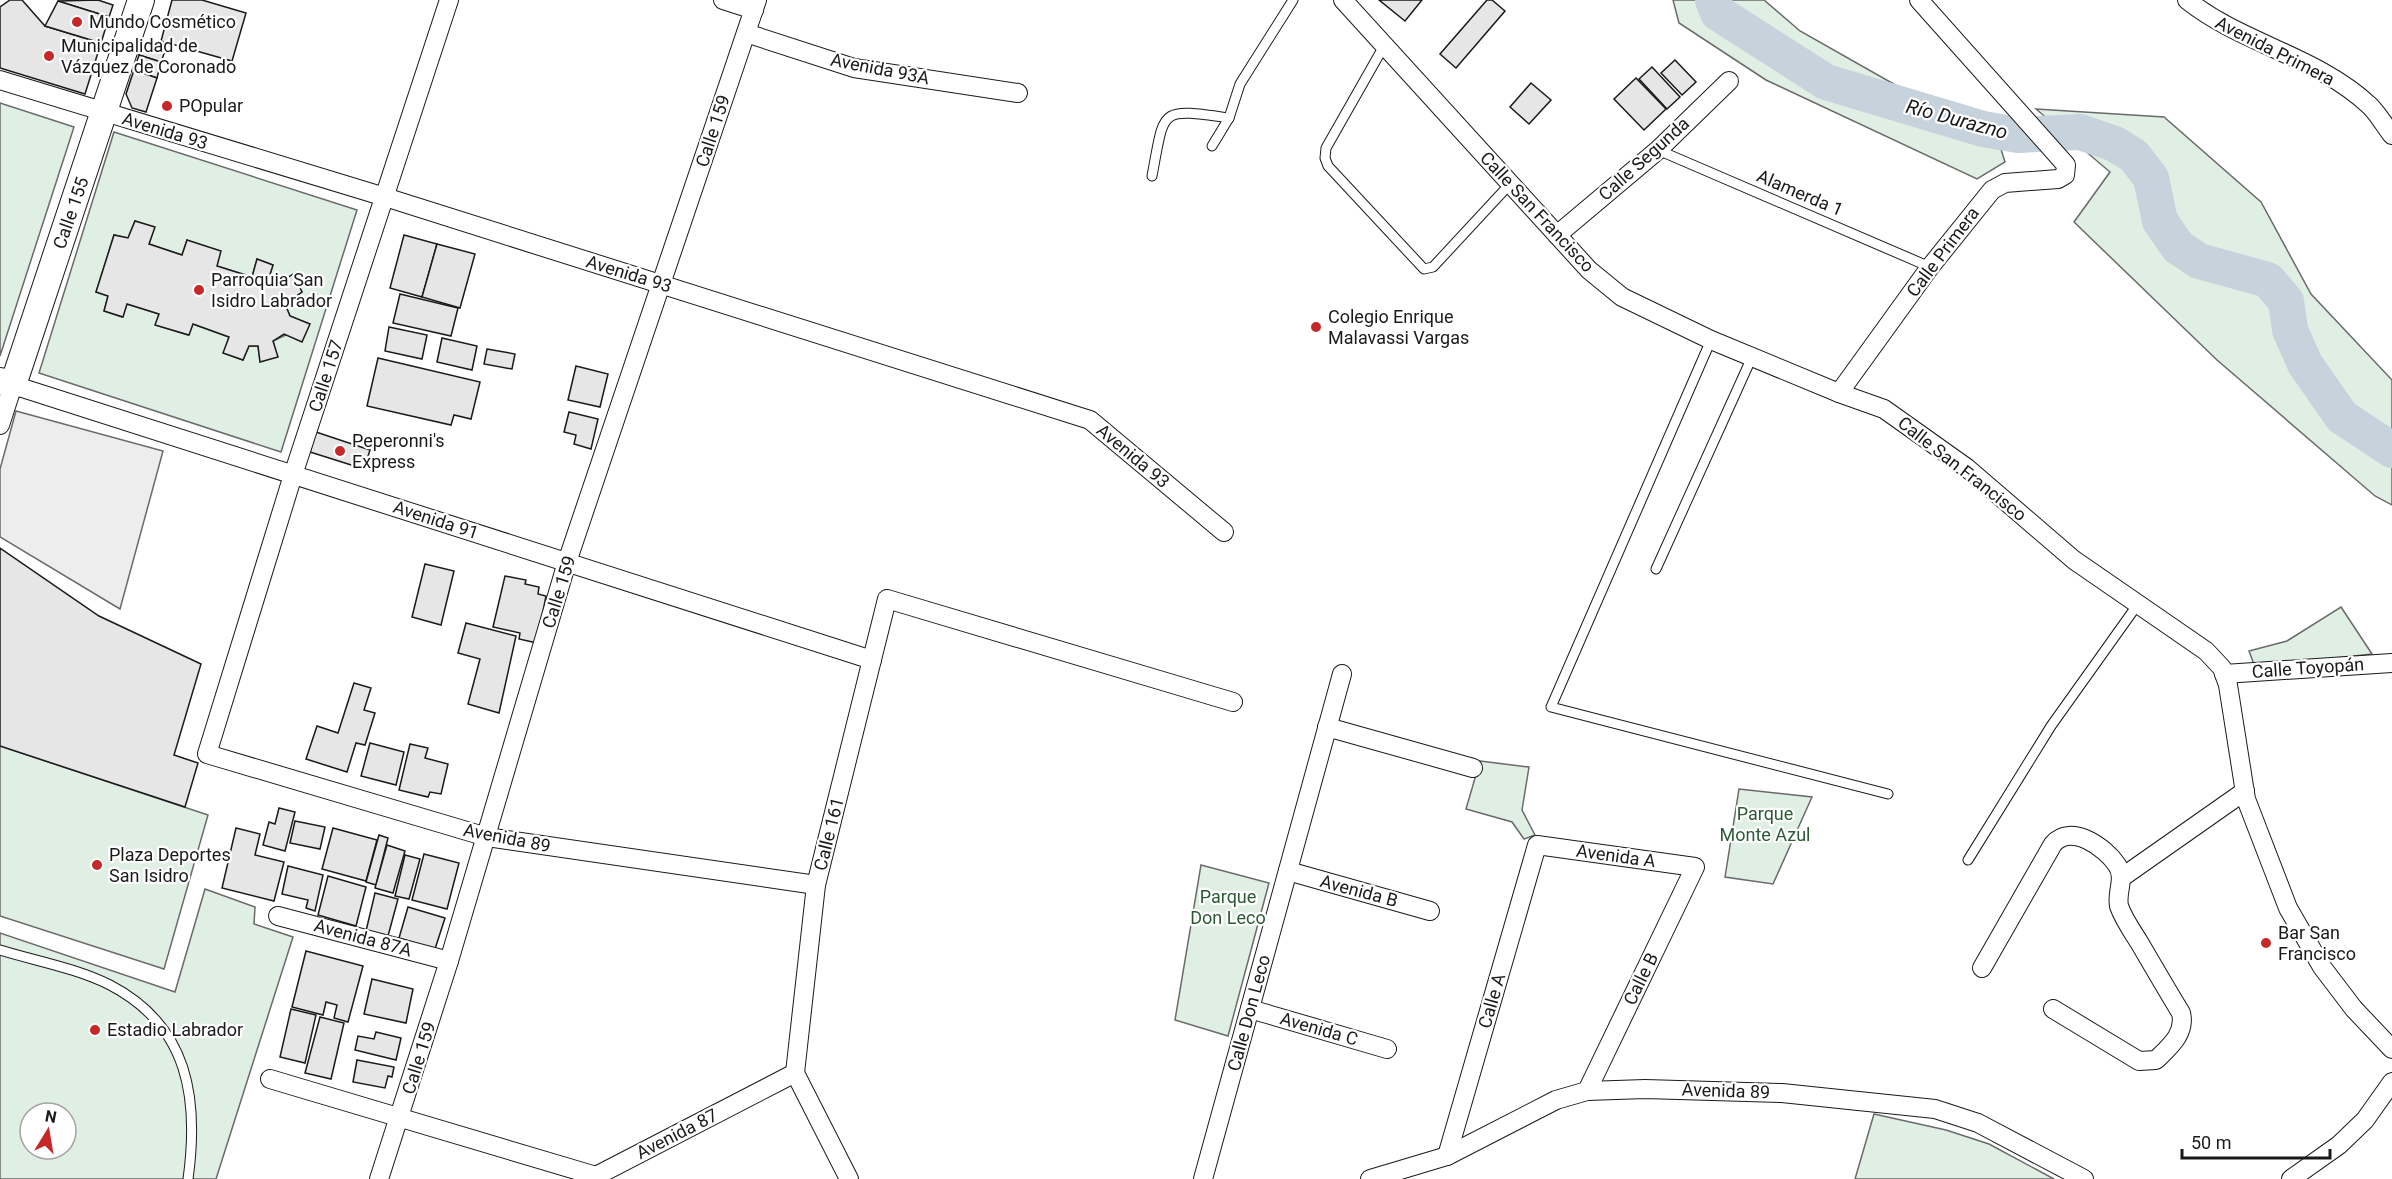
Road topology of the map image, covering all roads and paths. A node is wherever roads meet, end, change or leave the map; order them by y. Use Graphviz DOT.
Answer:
graph roads {
  1 [pos="141,0"];
  2 [pos="449,0"];
  3 [pos="723,0"];
  4 [pos="1293,0"];
  5 [pos="1343,0"];
  6 [pos="1919,0"];
  7 [pos="2187,0"];
  8 [pos="755,5"];
  9 [pos="746,33"];
  10 [pos="1383,46"];
  11 [pos="0,80"];
  12 [pos="1730,81"];
  13 [pos="1018,93"];
  14 [pos="105,113"];
  15 [pos="1229,118"];
  16 [pos="2392,135"];
  17 [pos="1212,146"];
  18 [pos="1658,150"];
  19 [pos="1152,176"];
  20 [pos="1510,184"];
  21 [pos="385,197"];
  22 [pos="1557,235"];
  23 [pos="1930,267"];
  24 [pos="663,284"];
  25 [pos="1712,340"];
  26 [pos="1752,357"];
  27 [pos="6,383"];
  28 [pos="1839,393"];
  29 [pos="0,425"];
  30 [pos="293,475"];
  31 [pos="1224,532"];
  32 [pos="567,562"];
  33 [pos="1656,568"];
  34 [pos="2138,604"];
  35 [pos="872,660"];
  36 [pos="2392,663"];
  37 [pos="1342,674"];
  38 [pos="2224,674"];
  39 [pos="1233,702"];
  40 [pos="1327,727"];
  41 [pos="207,754"];
  42 [pos="1473,768"];
  43 [pos="2245,791"];
  44 [pos="1888,794"];
  45 [pos="487,837"];
  46 [pos="1537,845"];
  47 [pos="1968,860"];
  48 [pos="1695,867"];
  49 [pos="1288,871"];
  50 [pos="2121,878"];
  51 [pos="816,885"];
  52 [pos="1430,910"];
  53 [pos="278,916"];
  54 [pos="0,950"];
  55 [pos="449,961"];
  56 [pos="1982,968"];
  57 [pos="2053,1009"];
  58 [pos="1250,1010"];
  59 [pos="1387,1049"];
  60 [pos="2392,1049"];
  61 [pos="795,1073"];
  62 [pos="270,1079"];
  63 [pos="2392,1082"];
  64 [pos="1587,1091"];
  65 [pos="399,1120"];
  66 [pos="1447,1156"];
  67 [pos="596,1178"];
  68 [pos="188,1179"];
  69 [pos="379,1179"];
  70 [pos="849,1179"];
  71 [pos="1203,1179"];
  72 [pos="1370,1179"];
  73 [pos="2084,1179"];
  74 [pos="2290,1179"];
  1 -- 14 [label="main road, Calle 155"];
  2 -- 21 [label="street, Calle 157"];
  3 -- 8 [label="street"];
  4 -- 15 [label="lane"];
  5 -- 10 [label="street, Calle San Francisco"];
  6 -- 23 [label="street, Calle Primera"];
  7 -- 16 [label="street, Avenida Primera"];
  8 -- 9 [label="street, Calle 159"];
  9 -- 13 [label="street, Avenida 93A"];
  9 -- 24 [label="street, Calle 159"];
  10 -- 20 [label="street, Calle San Francisco"];
  10 -- 20 [label="lane"];
  11 -- 14 [label="street, Avenida 93"];
  12 -- 18 [label="street, Calle Segunda"];
  14 -- 21 [label="street, Avenida 93"];
  14 -- 27 [label="main road, Calle 155"];
  15 -- 17 [label="lane"];
  15 -- 19 [label="lane"];
  18 -- 22 [label="street, Calle Segunda"];
  18 -- 23 [label="lane, Alamerda 1"];
  20 -- 22 [label="street, Calle San Francisco"];
  21 -- 24 [label="street, Avenida 93"];
  21 -- 30 [label="street, Calle 157"];
  22 -- 25 [label="street, Calle San Francisco"];
  23 -- 28 [label="street, Calle Primera"];
  24 -- 31 [label="street, Avenida 93"];
  24 -- 32 [label="street, Calle 159"];
  25 -- 26 [label="street, Calle San Francisco"];
  25 -- 44 [label="lane"];
  26 -- 28 [label="street, Calle San Francisco"];
  26 -- 33 [label="lane"];
  27 -- 29 [label="street, Calle 155"];
  27 -- 30 [label="street, Avenida 91"];
  28 -- 34 [label="street, Calle San Francisco"];
  30 -- 32 [label="street, Avenida 91"];
  30 -- 41 [label="street, Calle 157"];
  32 -- 35 [label="street, Avenida 91"];
  32 -- 45 [label="street, Calle 159"];
  34 -- 38 [label="street, Calle San Francisco"];
  34 -- 47 [label="lane"];
  35 -- 39 [label="street, Calle 161"];
  35 -- 51 [label="street, Calle 161"];
  36 -- 38 [label="street, Calle Toyopán"];
  37 -- 40 [label="street, Calle Don Leco"];
  38 -- 43 [label="street, Calle San Francisco"];
  40 -- 42 [label="street"];
  40 -- 49 [label="street, Calle Don Leco"];
  41 -- 45 [label="street, Avenida 89"];
  43 -- 50 [label="street"];
  43 -- 60 [label="street, Calle San Francisco"];
  45 -- 51 [label="street, Avenida 89"];
  45 -- 55 [label="street, Calle 159"];
  46 -- 48 [label="street, Avenida A"];
  46 -- 66 [label="street, Calle A"];
  48 -- 64 [label="street, Calle B"];
  49 -- 52 [label="street, Avenida B"];
  49 -- 58 [label="street, Calle Don Leco"];
  50 -- 56 [label="street"];
  50 -- 57 [label="street"];
  51 -- 61 [label="street, Calle 161"];
  53 -- 55 [label="street, Avenida 87A"];
  54 -- 68 [label="lane"];
  55 -- 65 [label="street, Calle 159"];
  58 -- 59 [label="street, Avenida C"];
  58 -- 71 [label="street, Calle Don Leco"];
  61 -- 67 [label="street, Avenida 87"];
  61 -- 70 [label="street"];
  62 -- 65 [label="street, Avenida 87"];
  63 -- 74 [label="street"];
  64 -- 66 [label="street, Avenida 89"];
  64 -- 73 [label="street, Avenida 89"];
  65 -- 67 [label="street, Avenida 87"];
  65 -- 69 [label="street, Calle 159"];
  66 -- 72 [label="street, Avenida 89"];
}
